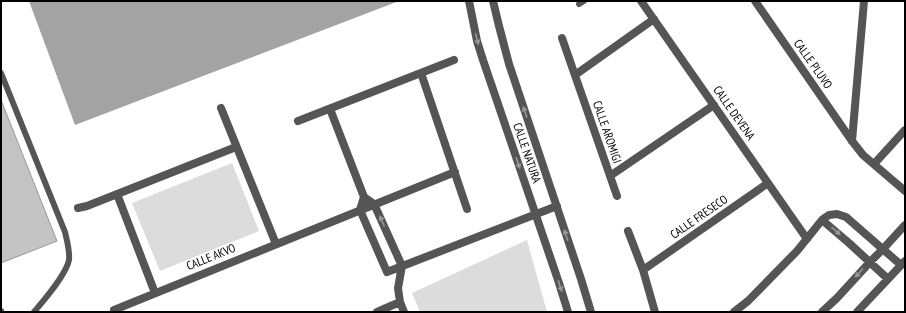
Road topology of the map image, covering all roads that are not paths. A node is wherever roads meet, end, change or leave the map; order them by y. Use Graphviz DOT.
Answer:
graph roads {
  1 [pos="469,1"];
  2 [pos="493,1"];
  3 [pos="641,1"];
  4 [pos="755,1"];
  5 [pos="864,1"];
  6 [pos="654,19"];
  7 [pos="562,38"];
  8 [pos="454,60"];
  9 [pos="1,73"];
  10 [pos="421,73"];
  11 [pos="575,75"];
  12 [pos="714,105"];
  13 [pos="221,108"];
  14 [pos="330,109"];
  15 [pos="298,121"];
  16 [pos="905,130"];
  17 [pos="852,141"];
  18 [pos="236,146"];
  19 [pos="874,164"];
  20 [pos="455,172"];
  21 [pos="610,176"];
  22 [pos="768,183"];
  23 [pos="905,191"];
  24 [pos="117,194"];
  25 [pos="616,196"];
  26 [pos="364,197"];
  27 [pos="374,204"];
  28 [pos="557,206"];
  29 [pos="78,208"];
  30 [pos="467,209"];
  31 [pos="360,210"];
  32 [pos="535,214"];
  33 [pos="822,220"];
  34 [pos="905,225"];
  35 [pos="628,230"];
  36 [pos="807,239"];
  37 [pos="276,244"];
  38 [pos="883,249"];
  39 [pos="870,262"];
  40 [pos="903,263"];
  41 [pos="402,266"];
  42 [pos="643,270"];
  43 [pos="387,272"];
  44 [pos="400,278"];
  45 [pos="888,279"];
  46 [pos="155,293"];
  47 [pos="400,302"];
  48 [pos="114,310"];
  49 [pos="34,312"];
  50 [pos="377,312"];
  51 [pos="404,312"];
  52 [pos="568,312"];
  53 [pos="591,312"];
  54 [pos="655,312"];
  55 [pos="734,312"];
  56 [pos="822,312"];
  57 [pos="857,312"];
  1 -- 32 [label="street, CALLE NATURA, one-way"];
  28 -- 2 [label="street, CALLE NATURA, one-way"];
  3 -- 6 [label="street, CALLE DEVENA"];
  4 -- 17 [label="street, CALLE PLUVO"];
  5 -- 17 [label="street"];
  6 -- 11 [label="street"];
  6 -- 12 [label="street, CALLE DEVENA"];
  7 -- 11 [label="street, CALLE AROMIGI"];
  8 -- 10 [label="street"];
  9 -- 49 [label="lane"];
  10 -- 14 [label="street"];
  10 -- 20 [label="street"];
  11 -- 21 [label="street, CALLE AROMIGI"];
  12 -- 21 [label="street"];
  12 -- 22 [label="street, CALLE DEVENA"];
  13 -- 18 [label="street"];
  14 -- 15 [label="street"];
  14 -- 26 [label="street"];
  16 -- 19 [label="street"];
  17 -- 19 [label="street, CALLE PLUVO"];
  18 -- 24 [label="street"];
  18 -- 37 [label="street"];
  19 -- 23 [label="street, CALLE PLUVO"];
  20 -- 27 [label="street, CALLE AKVO"];
  20 -- 30 [label="street"];
  21 -- 25 [label="street, CALLE AROMIGI"];
  22 -- 36 [label="street, CALLE DEVENA"];
  22 -- 42 [label="street, CALLE FRESECO"];
  24 -- 29 [label="street"];
  24 -- 46 [label="street"];
  26 -- 27 [label="street"];
  26 -- 31 [label="street"];
  27 -- 31 [label="street, CALLE AKVO"];
  41 -- 27 [label="street, one-way"];
  28 -- 32 [label="street"];
  53 -- 28 [label="street, CALLE NATURA, one-way"];
  31 -- 37 [label="street, CALLE AKVO"];
  31 -- 43 [label="street"];
  32 -- 41 [label="street"];
  32 -- 52 [label="street, CALLE NATURA, one-way"];
  33 -- 36 [label="street"];
  33 -- 38 [label="street"];
  33 -- 39 [label="street, one-way"];
  34 -- 38 [label="street"];
  35 -- 42 [label="street"];
  36 -- 55 [label="street"];
  37 -- 46 [label="street, CALLE AKVO"];
  38 -- 39 [label="street"];
  38 -- 40 [label="street"];
  39 -- 45 [label="street"];
  39 -- 56 [label="street, one-way"];
  40 -- 45 [label="street"];
  41 -- 43 [label="street"];
  41 -- 44 [label="street"];
  42 -- 54 [label="street"];
  43 -- 44 [label="street"];
  44 -- 47 [label="street"];
  45 -- 57 [label="street"];
  46 -- 48 [label="street, CALLE AKVO"];
  47 -- 50 [label="street"];
  47 -- 51 [label="street"];
}
